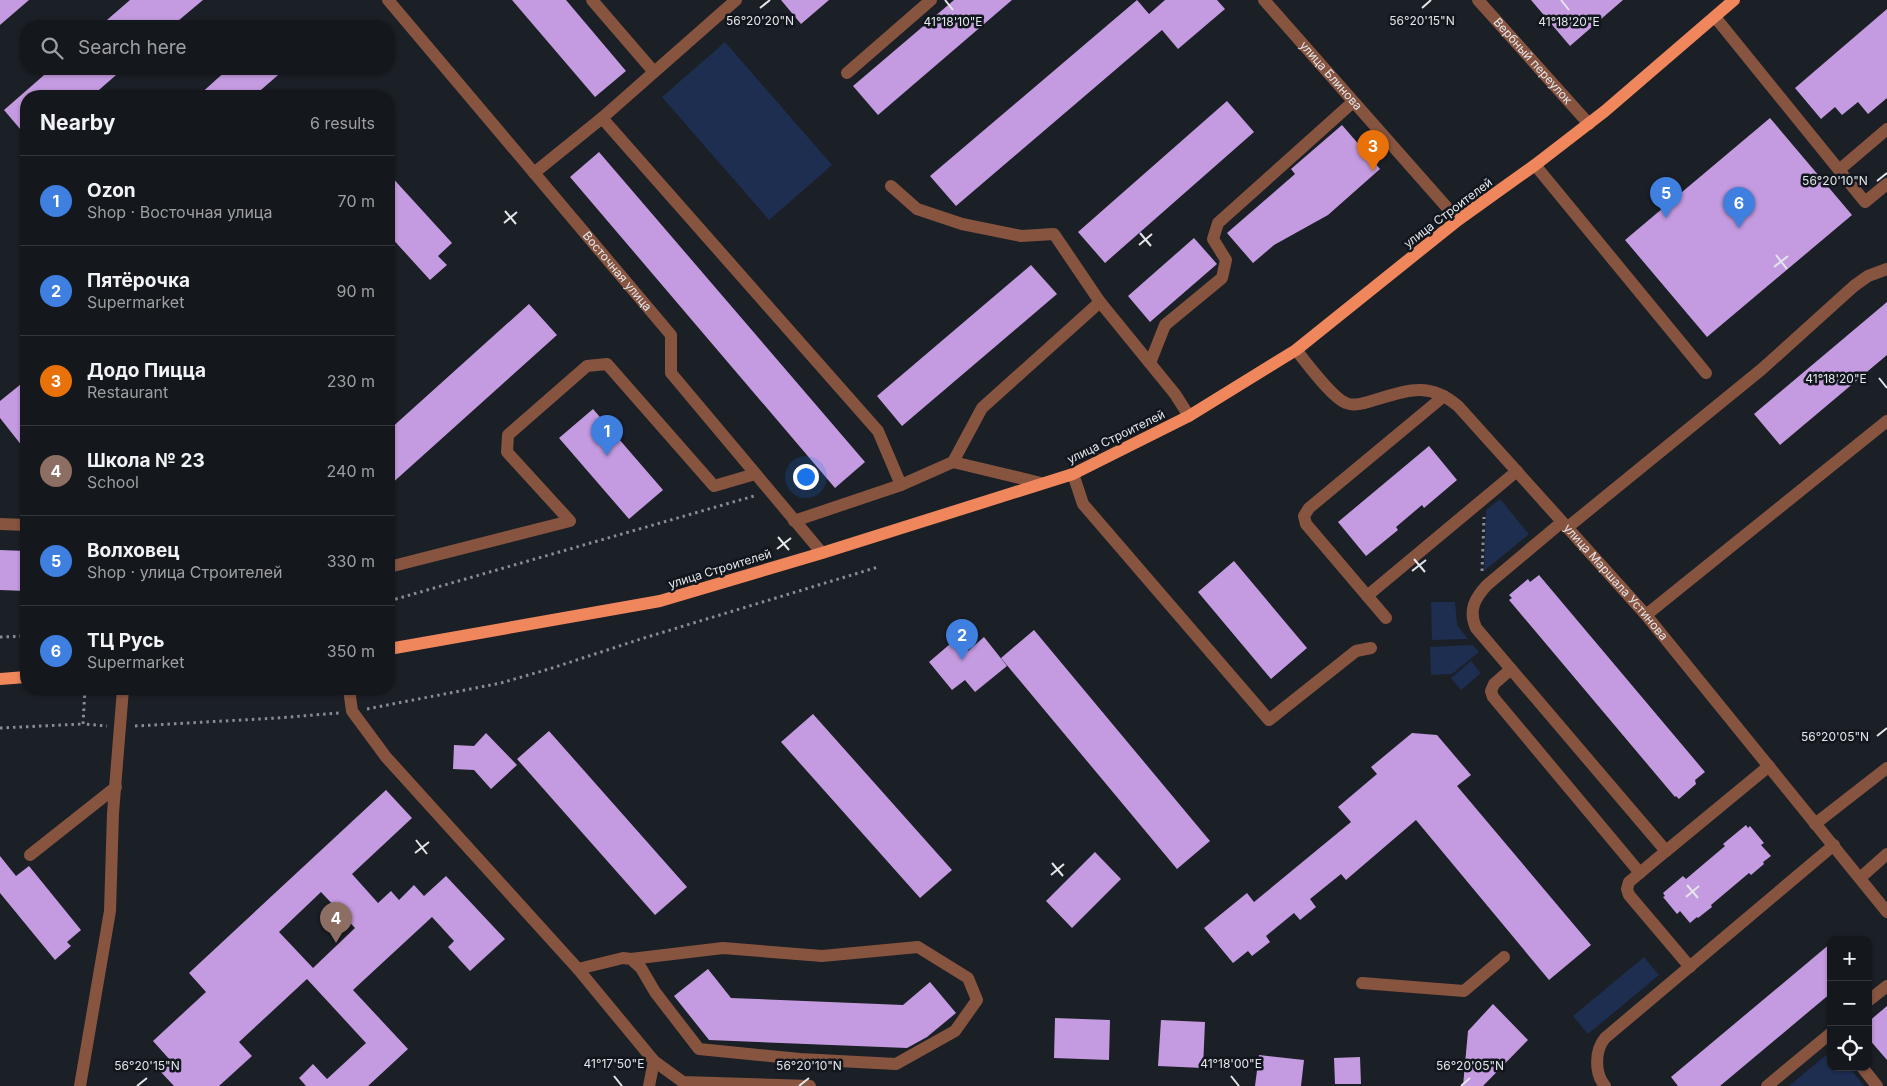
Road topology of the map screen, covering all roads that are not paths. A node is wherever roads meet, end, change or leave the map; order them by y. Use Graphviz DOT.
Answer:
graph roads {
  1 [pos="388,0"];
  2 [pos="592,0"];
  3 [pos="736,0"];
  4 [pos="930,0"];
  5 [pos="1264,0"];
  6 [pos="1478,0"];
  7 [pos="1734,0"];
  8 [pos="1715,17"];
  9 [pos="654,72"];
  10 [pos="846,73"];
  11 [pos="1353,102"];
  12 [pos="602,118"];
  13 [pos="1589,124"];
  14 [pos="1887,129"];
  15 [pos="1536,165"];
  16 [pos="1839,170"];
  17 [pos="534,173"];
  18 [pos="1887,184"];
  19 [pos="891,186"];
  20 [pos="1458,220"];
  21 [pos="1887,269"];
  22 [pos="1100,302"];
  23 [pos="1296,350"];
  24 [pos="1150,363"];
  25 [pos="1706,373"];
  26 [pos="1444,396"];
  27 [pos="1189,416"];
  28 [pos="1887,421"];
  29 [pos="953,462"];
  30 [pos="1517,471"];
  31 [pos="755,474"];
  32 [pos="1073,474"];
  33 [pos="1041,483"];
  34 [pos="901,484"];
  35 [pos="794,521"];
  36 [pos="0,524"];
  37 [pos="20,525"];
  38 [pos="1565,525"];
  39 [pos="822,553"];
  40 [pos="395,565"];
  41 [pos="1367,596"];
  42 [pos="1646,614"];
  43 [pos="1386,618"];
  44 [pos="395,648"];
  45 [pos="1371,648"];
  46 [pos="1511,669"];
  47 [pos="20,677"];
  48 [pos="0,679"];
  49 [pos="122,695"];
  50 [pos="350,695"];
  51 [pos="1769,766"];
  52 [pos="1887,768"];
  53 [pos="116,787"];
  54 [pos="1815,824"];
  55 [pos="1834,845"];
  56 [pos="1666,851"];
  57 [pos="1887,854"];
  58 [pos="30,855"];
  59 [pos="1640,873"];
  60 [pos="1860,878"];
  61 [pos="1887,912"];
  62 [pos="1504,957"];
  63 [pos="631,959"];
  64 [pos="1690,967"];
  65 [pos="578,969"];
  66 [pos="1362,983"];
  67 [pos="1887,986"];
  68 [pos="1872,998"];
  69 [pos="1827,1036"];
  70 [pos="654,1061"];
  71 [pos="1865,1071"];
  72 [pos="80,1086"];
  73 [pos="649,1086"];
  74 [pos="810,1086"];
  75 [pos="1605,1086"];
  76 [pos="1767,1086"];
  77 [pos="1878,1086"];
  1 -- 17 [label="street, Восточная улица"];
  2 -- 9 [label="street"];
  3 -- 9 [label="street"];
  4 -- 10 [label="street"];
  5 -- 11 [label="street, улица Блинова"];
  6 -- 13 [label="street, Вербный переулок"];
  7 -- 8 [label="main road, улица Строителей"];
  8 -- 13 [label="main road, улица Строителей"];
  8 -- 16 [label="street"];
  9 -- 12 [label="street"];
  11 -- 20 [label="street, улица Блинова"];
  11 -- 24 [label="street"];
  12 -- 17 [label="street"];
  12 -- 34 [label="street"];
  13 -- 15 [label="main road, улица Строителей"];
  14 -- 16 [label="street"];
  15 -- 20 [label="main road, улица Строителей"];
  15 -- 25 [label="street"];
  16 -- 18 [label="street"];
  17 -- 31 [label="street, Восточная улица"];
  19 -- 22 [label="street"];
  20 -- 23 [label="main road, улица Строителей"];
  21 -- 38 [label="street"];
  22 -- 24 [label="street"];
  22 -- 29 [label="street"];
  23 -- 26 [label="street, улица Маршала Устинова"];
  23 -- 27 [label="main road, улица Строителей"];
  24 -- 27 [label="street"];
  26 -- 30 [label="street, улица Маршала Устинова"];
  26 -- 41 [label="street"];
  27 -- 32 [label="main road, улица Строителей"];
  28 -- 42 [label="street"];
  29 -- 33 [label="street"];
  29 -- 34 [label="street"];
  30 -- 38 [label="street, улица Маршала Устинова"];
  30 -- 41 [label="street"];
  31 -- 35 [label="street, Восточная улица"];
  31 -- 40 [label="street"];
  32 -- 33 [label="main road, улица Строителей"];
  32 -- 45 [label="street"];
  33 -- 39 [label="main road, улица Строителей"];
  34 -- 35 [label="street"];
  35 -- 39 [label="street, Восточная улица"];
  36 -- 37 [label="street"];
  38 -- 42 [label="street, улица Маршала Устинова"];
  38 -- 46 [label="street"];
  39 -- 44 [label="main road, улица Строителей"];
  41 -- 43 [label="street"];
  42 -- 51 [label="street, улица Маршала Устинова"];
  46 -- 56 [label="street"];
  46 -- 59 [label="street"];
  47 -- 48 [label="main road"];
  49 -- 53 [label="street"];
  50 -- 65 [label="street"];
  51 -- 54 [label="street, улица Маршала Устинова"];
  51 -- 56 [label="street"];
  52 -- 54 [label="street"];
  53 -- 58 [label="street"];
  53 -- 72 [label="street"];
  54 -- 55 [label="street, улица Маршала Устинова"];
  55 -- 60 [label="street, улица Маршала Устинова"];
  55 -- 64 [label="street"];
  56 -- 59 [label="street"];
  57 -- 60 [label="street"];
  59 -- 64 [label="street"];
  60 -- 61 [label="street, улица Маршала Устинова"];
  62 -- 66 [label="street"];
  63 -- 63 [label="street"];
  63 -- 65 [label="street"];
  64 -- 75 [label="street"];
  65 -- 70 [label="street"];
  67 -- 68 [label="street"];
  69 -- 76 [label="street"];
  70 -- 73 [label="street"];
  70 -- 74 [label="street"];
  71 -- 77 [label="street"];
}
